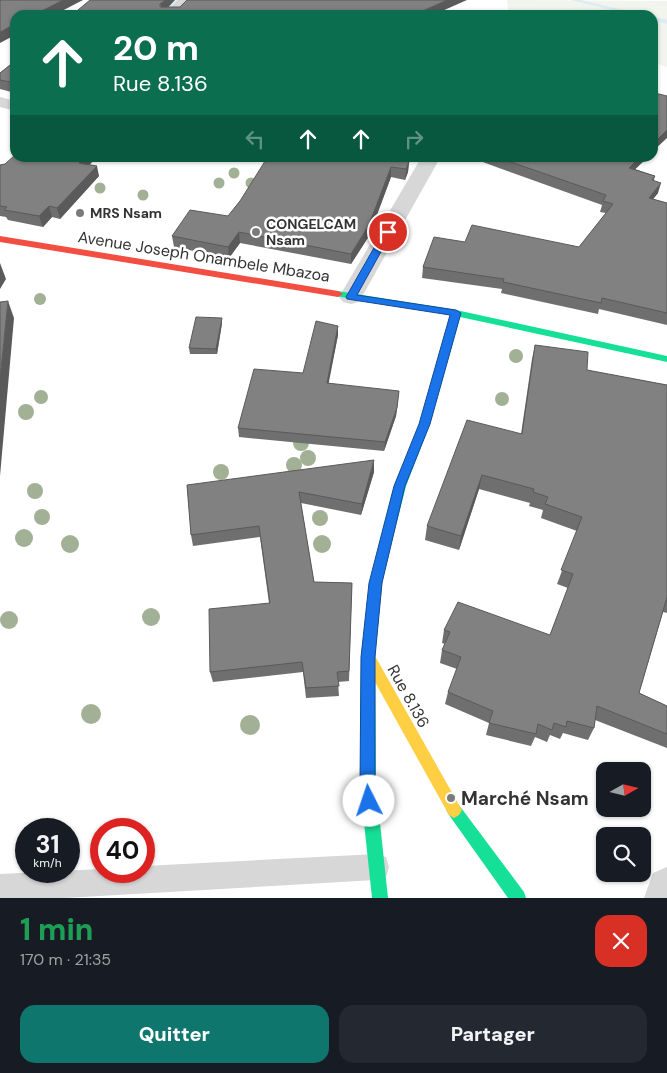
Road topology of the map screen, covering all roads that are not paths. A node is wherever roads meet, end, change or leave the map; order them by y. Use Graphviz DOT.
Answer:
graph roads {
  1 [pos="187,0"];
  2 [pos="176,10"];
  3 [pos="421,163"];
  4 [pos="0,239"];
  5 [pos="351,297"];
  6 [pos="456,313"];
  7 [pos="667,359"];
  8 [pos="368,657"];
  9 [pos="376,867"];
  10 [pos="667,887"];
  11 [pos="0,888"];
  12 [pos="380,898"];
  13 [pos="518,898"];
  14 [pos="664,898"];
  1 -- 2 [label="street"];
  3 -- 5 [label="street"];
  4 -- 5 [label="street, Avenue Joseph Onambele Mbazoa"];
  5 -- 6 [label="street, Avenue Joseph Onambele Mbazoa"];
  6 -- 7 [label="street, Avenue Joseph Onambele Mbazoa"];
  6 -- 8 [label="street, Rue 8.136"];
  8 -- 9 [label="street"];
  8 -- 13 [label="street, Rue 8.136"];
  9 -- 11 [label="lane"];
  9 -- 12 [label="street"];
  10 -- 14 [label="street"];
}
